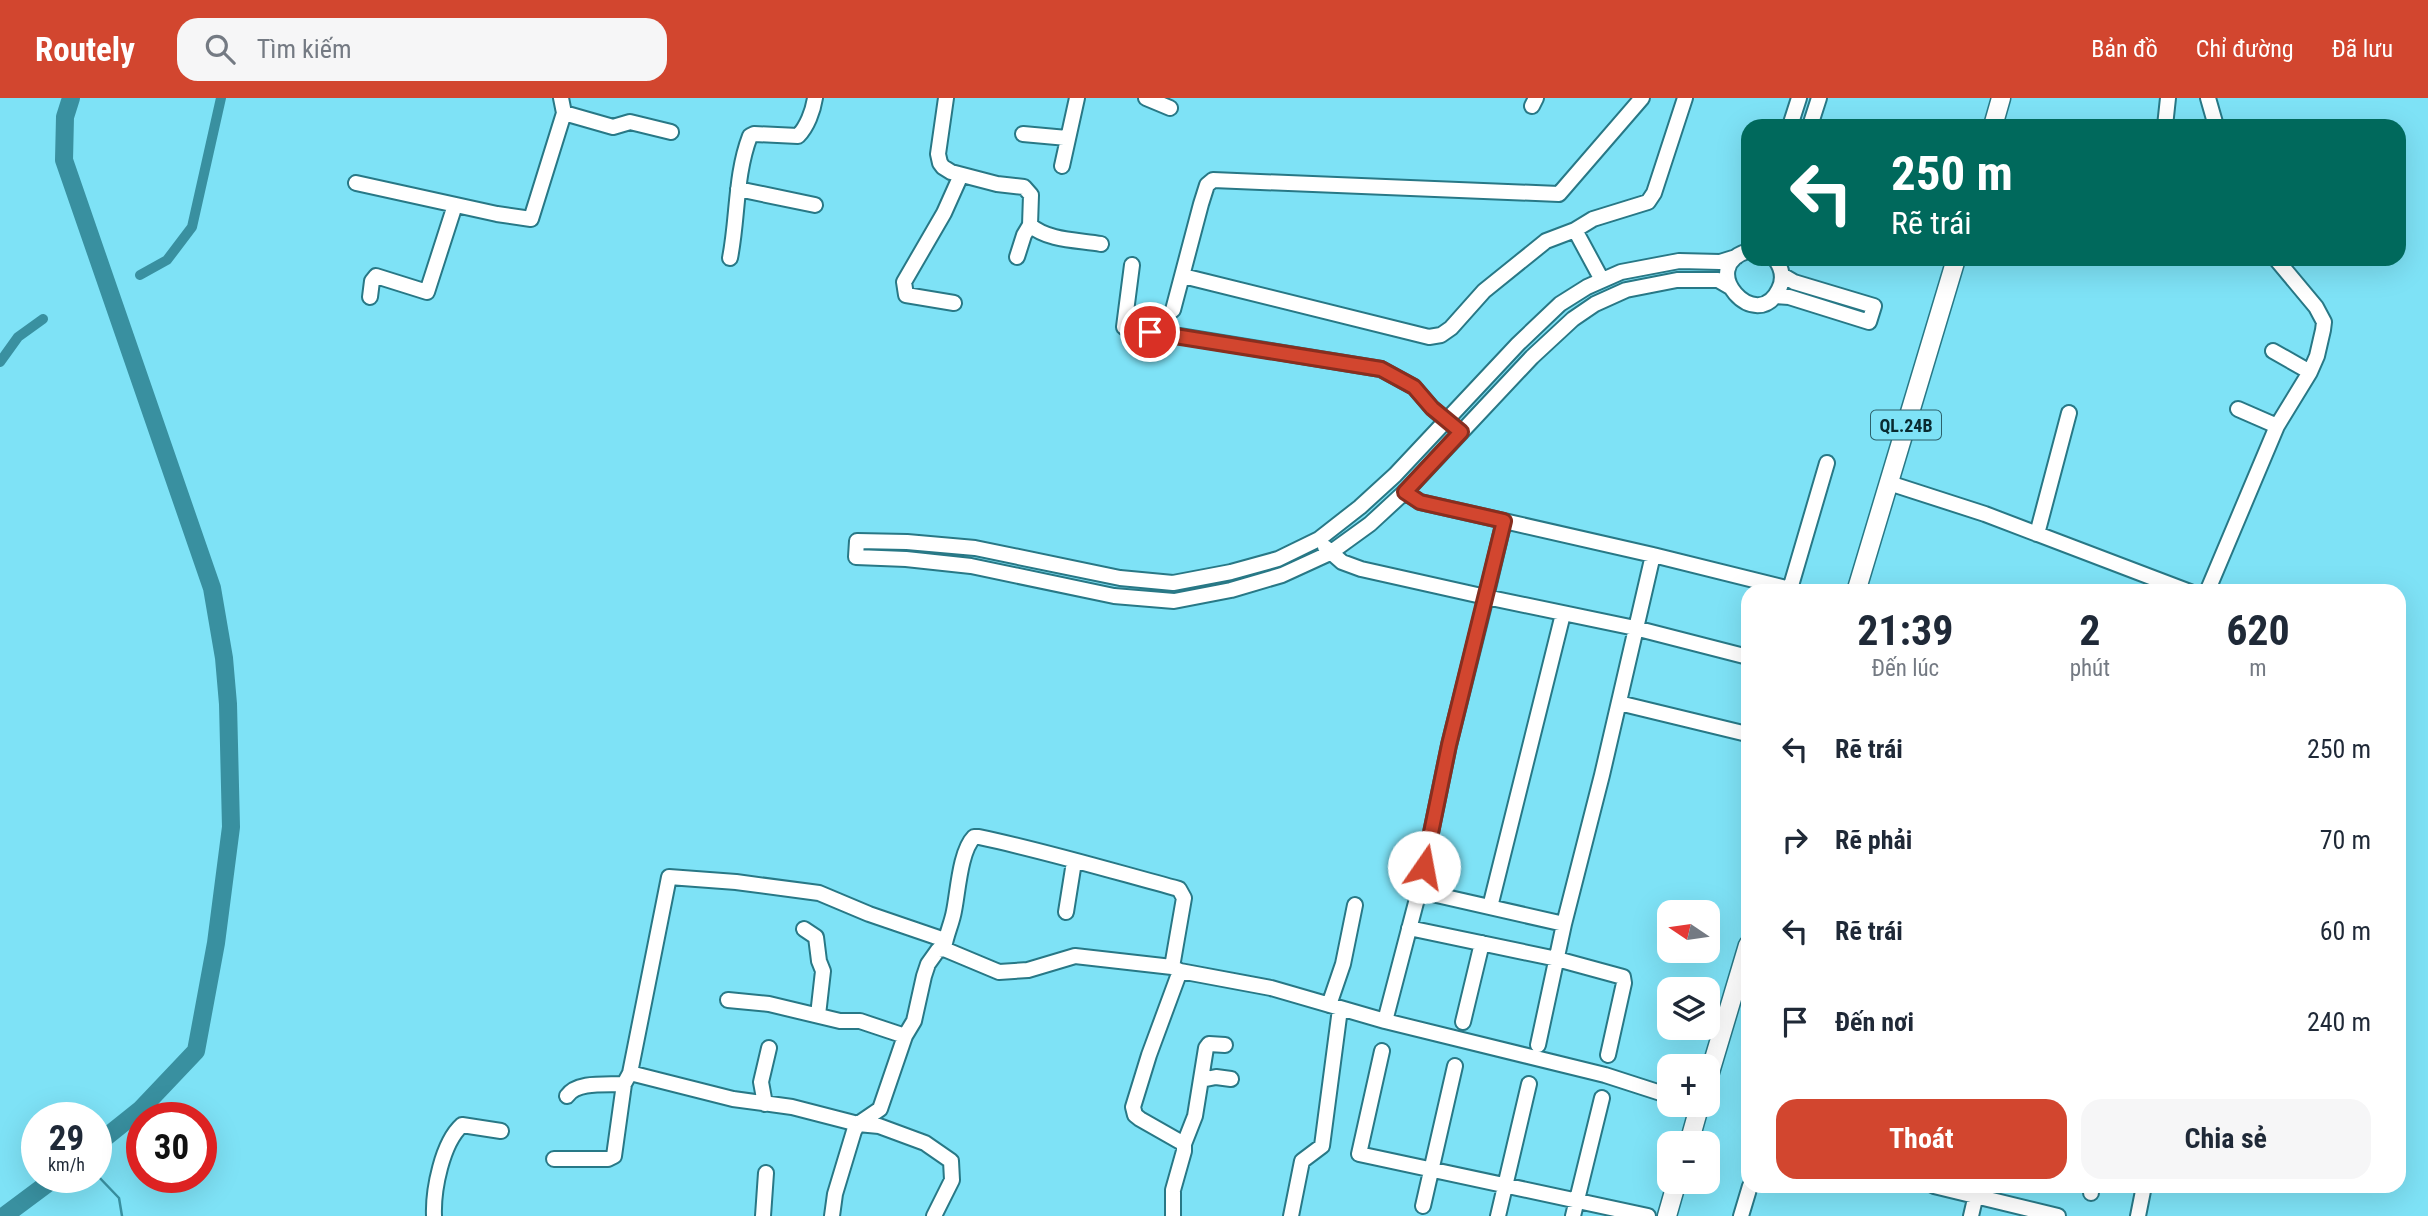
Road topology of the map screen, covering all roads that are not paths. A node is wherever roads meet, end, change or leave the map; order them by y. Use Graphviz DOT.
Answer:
graph roads {
  1 [pos="561,98"];
  2 [pos="816,98"];
  3 [pos="946,98"];
  4 [pos="1077,98"];
  5 [pos="1146,98"];
  6 [pos="1642,98"];
  7 [pos="1685,98"];
  8 [pos="1799,98"];
  9 [pos="1819,98"];
  10 [pos="2000,98"];
  11 [pos="2168,98"];
  12 [pos="2208,98"];
  13 [pos="1170,108"];
  14 [pos="564,113"];
  15 [pos="1792,119"];
  16 [pos="1812,119"];
  17 [pos="1995,119"];
  18 [pos="2166,119"];
  19 [pos="2214,119"];
  20 [pos="671,132"];
  21 [pos="1023,134"];
  22 [pos="1067,138"];
  23 [pos="1062,166"];
  24 [pos="961,175"];
  25 [pos="356,183"];
  26 [pos="738,188"];
  27 [pos="455,205"];
  28 [pos="816,205"];
  29 [pos="1030,225"];
  30 [pos="1575,230"];
  31 [pos="1101,244"];
  32 [pos="1741,254"];
  33 [pos="1017,257"];
  34 [pos="1741,257"];
  35 [pos="730,258"];
  36 [pos="1132,265"];
  37 [pos="1778,266"];
  38 [pos="1780,266"];
  39 [pos="1954,266"];
  40 [pos="2282,266"];
  41 [pos="1183,276"];
  42 [pos="1602,280"];
  43 [pos="1730,287"];
  44 [pos="1573,296"];
  45 [pos="1775,296"];
  46 [pos="370,297"];
  47 [pos="954,303"];
  48 [pos="1173,310"];
  49 [pos="1583,312"];
  50 [pos="2273,351"];
  51 [pos="2310,372"];
  52 [pos="2238,409"];
  53 [pos="2069,413"];
  54 [pos="1447,420"];
  55 [pos="2277,426"];
  56 [pos="1461,432"];
  57 [pos="1826,463"];
  58 [pos="1889,483"];
  59 [pos="1405,492"];
  60 [pos="1504,521"];
  61 [pos="2037,534"];
  62 [pos="1319,539"];
  63 [pos="1330,553"];
  64 [pos="1653,555"];
  65 [pos="1767,584"];
  66 [pos="1792,584"];
  67 [pos="1858,584"];
  68 [pos="2169,584"];
  69 [pos="2210,584"];
  70 [pos="1486,597"];
  71 [pos="1563,614"];
  72 [pos="1635,628"];
  73 [pos="1741,655"];
  74 [pos="1619,702"];
  75 [pos="1741,732"];
  76 [pos="1074,862"];
  77 [pos="1419,891"];
  78 [pos="1355,905"];
  79 [pos="1490,906"];
  80 [pos="1066,912"];
  81 [pos="1564,924"];
  82 [pos="1409,928"];
  83 [pos="804,929"];
  84 [pos="1482,943"];
  85 [pos="944,945"];
  86 [pos="1557,959"];
  87 [pos="1741,968"];
  88 [pos="1176,969"];
  89 [pos="728,1000"];
  90 [pos="1335,1007"];
  91 [pos="818,1015"];
  92 [pos="1385,1021"];
  93 [pos="1463,1022"];
  94 [pos="905,1036"];
  95 [pos="1225,1045"];
  96 [pos="1538,1045"];
  97 [pos="769,1048"];
  98 [pos="1382,1051"];
  99 [pos="1715,1054"];
  100 [pos="1608,1055"];
  101 [pos="1455,1066"];
  102 [pos="626,1079"];
  103 [pos="1231,1079"];
  104 [pos="1201,1080"];
  105 [pos="1529,1084"];
  106 [pos="1657,1092"];
  107 [pos="567,1096"];
  108 [pos="1602,1098"];
  109 [pos="765,1104"];
  110 [pos="858,1124"];
  111 [pos="501,1131"];
  112 [pos="1184,1144"];
  113 [pos="554,1159"];
  114 [pos="1431,1170"];
  115 [pos="766,1173"];
  116 [pos="1505,1186"];
  117 [pos="1749,1193"];
  118 [pos="1977,1193"];
  119 [pos="1983,1193"];
  120 [pos="2143,1193"];
  121 [pos="1673,1194"];
  122 [pos="1577,1201"];
  123 [pos="1423,1206"];
  124 [pos="434,1216"];
  125 [pos="763,1216"];
  126 [pos="832,1216"];
  127 [pos="934,1216"];
  128 [pos="1173,1216"];
  129 [pos="1291,1216"];
  130 [pos="1498,1216"];
  131 [pos="1573,1216"];
  132 [pos="1648,1216"];
  133 [pos="1667,1216"];
  134 [pos="1741,1216"];
  135 [pos="1971,1216"];
  136 [pos="2058,1216"];
  137 [pos="2138,1216"];
  1 -- 14 [label="street"];
  2 -- 26 [label="street"];
  3 -- 24 [label="street"];
  4 -- 22 [label="street"];
  5 -- 13 [label="street"];
  6 -- 41 [label="street"];
  7 -- 30 [label="street"];
  8 -- 15 [label="street"];
  9 -- 16 [label="street"];
  10 -- 17 [label="main road"];
  11 -- 18 [label="street"];
  12 -- 19 [label="street"];
  14 -- 20 [label="street"];
  14 -- 27 [label="street"];
  21 -- 22 [label="street"];
  22 -- 23 [label="street"];
  24 -- 29 [label="street"];
  24 -- 47 [label="street"];
  25 -- 27 [label="street"];
  26 -- 28 [label="street"];
  26 -- 35 [label="street"];
  27 -- 46 [label="street"];
  29 -- 31 [label="street"];
  29 -- 33 [label="street"];
  30 -- 41 [label="street"];
  30 -- 42 [label="street"];
  32 -- 42 [label="street"];
  34 -- 43 [label="street"];
  36 -- 54 [label="street"];
  37 -- 45 [label="street"];
  38 -- 45 [label="street"];
  39 -- 58 [label="main road, QL.24B"];
  40 -- 51 [label="street"];
  41 -- 48 [label="street"];
  42 -- 44 [label="street"];
  43 -- 45 [label="street"];
  43 -- 49 [label="street"];
  44 -- 49 [label="street"];
  44 -- 54 [label="street"];
  49 -- 56 [label="street"];
  50 -- 51 [label="street"];
  51 -- 55 [label="street"];
  52 -- 55 [label="street"];
  53 -- 61 [label="street"];
  54 -- 56 [label="street"];
  54 -- 62 [label="street"];
  55 -- 69 [label="street"];
  56 -- 59 [label="street"];
  57 -- 66 [label="street"];
  58 -- 61 [label="street"];
  58 -- 67 [label="main road, QL.24B"];
  59 -- 60 [label="street"];
  59 -- 63 [label="street"];
  60 -- 64 [label="street"];
  60 -- 70 [label="street"];
  61 -- 68 [label="street"];
  62 -- 63 [label="street"];
  62 -- 63 [label="street"];
  63 -- 70 [label="street"];
  64 -- 65 [label="street"];
  64 -- 72 [label="street"];
  70 -- 71 [label="street"];
  70 -- 77 [label="street"];
  71 -- 72 [label="street"];
  71 -- 79 [label="street"];
  72 -- 73 [label="street"];
  72 -- 74 [label="street"];
  74 -- 75 [label="street"];
  74 -- 81 [label="street"];
  76 -- 80 [label="street"];
  76 -- 85 [label="street"];
  76 -- 88 [label="street"];
  77 -- 79 [label="street"];
  77 -- 82 [label="street"];
  78 -- 90 [label="street"];
  79 -- 81 [label="street"];
  81 -- 86 [label="street"];
  82 -- 84 [label="street"];
  82 -- 92 [label="street"];
  83 -- 91 [label="street"];
  84 -- 86 [label="street"];
  84 -- 93 [label="street"];
  85 -- 88 [label="street"];
  85 -- 94 [label="street"];
  85 -- 102 [label="street"];
  86 -- 96 [label="street"];
  86 -- 100 [label="street"];
  87 -- 99 [label="main road"];
  88 -- 90 [label="street"];
  88 -- 112 [label="street"];
  89 -- 91 [label="street"];
  90 -- 92 [label="street"];
  90 -- 129 [label="street"];
  91 -- 94 [label="street"];
  92 -- 106 [label="street"];
  94 -- 110 [label="street"];
  95 -- 104 [label="street"];
  97 -- 109 [label="street"];
  98 -- 114 [label="street"];
  101 -- 114 [label="street"];
  102 -- 107 [label="street"];
  102 -- 109 [label="street"];
  102 -- 113 [label="street"];
  103 -- 104 [label="street"];
  104 -- 112 [label="street"];
  105 -- 116 [label="street"];
  108 -- 122 [label="street"];
  109 -- 110 [label="street"];
  110 -- 126 [label="street"];
  110 -- 127 [label="street"];
  111 -- 124 [label="street"];
  112 -- 128 [label="street"];
  114 -- 116 [label="street"];
  114 -- 123 [label="street"];
  115 -- 125 [label="street"];
  116 -- 122 [label="street"];
  116 -- 130 [label="street"];
  117 -- 134 [label="street"];
  118 -- 135 [label="street"];
  119 -- 136 [label="street"];
  120 -- 137 [label="street"];
  121 -- 133 [label="main road"];
  122 -- 131 [label="street"];
  122 -- 132 [label="street"];
}
